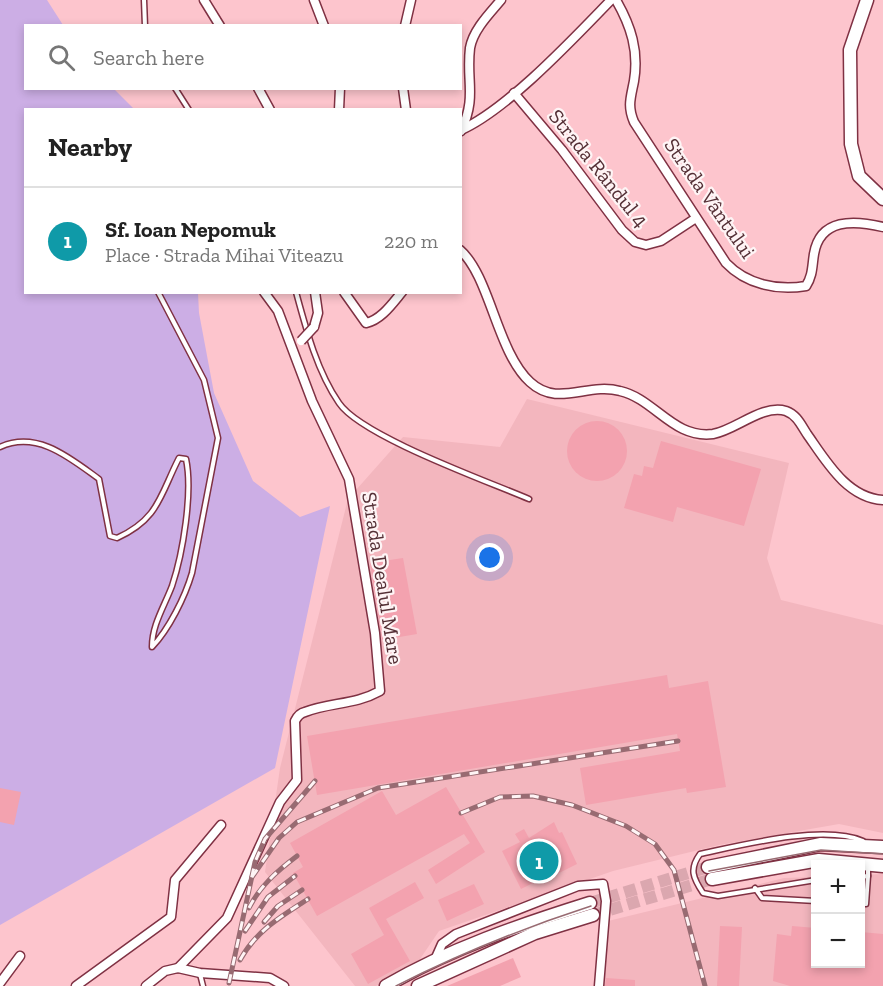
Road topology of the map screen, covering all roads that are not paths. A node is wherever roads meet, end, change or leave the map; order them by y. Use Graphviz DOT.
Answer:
graph roads {
  1 [pos="144,0"];
  2 [pos="204,0"];
  3 [pos="314,0"];
  4 [pos="411,0"];
  5 [pos="501,0"];
  6 [pos="611,0"];
  7 [pos="616,0"];
  8 [pos="867,0"];
  9 [pos="146,24"];
  10 [pos="219,24"];
  11 [pos="323,24"];
  12 [pos="405,24"];
  13 [pos="176,90"];
  14 [pos="259,90"];
  15 [pos="340,90"];
  16 [pos="403,90"];
  17 [pos="514,93"];
  18 [pos="188,108"];
  19 [pos="269,108"];
  20 [pos="339,108"];
  21 [pos="406,108"];
  22 [pos="462,128"];
  23 [pos="462,130"];
  24 [pos="883,199"];
  25 [pos="696,218"];
  26 [pos="883,226"];
  27 [pos="462,252"];
  28 [pos="159,294"];
  29 [pos="265,294"];
  30 [pos="296,294"];
  31 [pos="315,294"];
  32 [pos="345,294"];
  33 [pos="400,294"];
  34 [pos="294,350"];
  35 [pos="0,447"];
  36 [pos="529,499"];
  37 [pos="883,500"];
  38 [pos="221,825"];
  39 [pos="869,845"];
  40 [pos="883,847"];
  41 [pos="868,862"];
  42 [pos="883,866"];
  43 [pos="868,876"];
  44 [pos="811,881"];
  45 [pos="755,888"];
  46 [pos="811,901"];
  47 [pos="865,904"];
  48 [pos="20,956"];
  49 [pos="434,962"];
  50 [pos="178,968"];
  51 [pos="200,973"];
  52 [pos="0,983"];
  53 [pos="76,986"];
  54 [pos="146,986"];
  55 [pos="203,986"];
  56 [pos="284,986"];
  57 [pos="386,986"];
  58 [pos="418,986"];
  59 [pos="599,986"];
  1 -- 9 [label="lane"];
  2 -- 10 [label="street"];
  3 -- 11 [label="street"];
  4 -- 12 [label="street"];
  5 -- 22 [label="street"];
  6 -- 17 [label="street"];
  7 -- 25 [label="street, Strada Vântului"];
  8 -- 24 [label="main road"];
  13 -- 18 [label="lane"];
  14 -- 19 [label="street"];
  15 -- 20 [label="street"];
  16 -- 21 [label="street"];
  17 -- 23 [label="street"];
  17 -- 25 [label="street, Strada Rândul 4"];
  25 -- 26 [label="street, Strada Vântului"];
  27 -- 37 [label="street"];
  28 -- 35 [label="lane"];
  29 -- 34 [label="street"];
  30 -- 36 [label="lane"];
  31 -- 34 [label="street, bridge"];
  32 -- 33 [label="street"];
  34 -- 50 [label="street, Strada Dealul Mare"];
  38 -- 53 [label="street"];
  39 -- 40 [label="main road"];
  39 -- 41 [label="main road"];
  39 -- 45 [label="lane"];
  41 -- 42 [label="main road"];
  41 -- 43 [label="lane"];
  43 -- 47 [label="lane"];
  44 -- 45 [label="lane"];
  45 -- 46 [label="lane"];
  48 -- 52 [label="street"];
  49 -- 57 [label="main road"];
  49 -- 58 [label="main road"];
  49 -- 59 [label="street"];
  50 -- 51 [label="street"];
  50 -- 54 [label="street"];
  51 -- 55 [label="lane"];
  51 -- 56 [label="street"];
}
